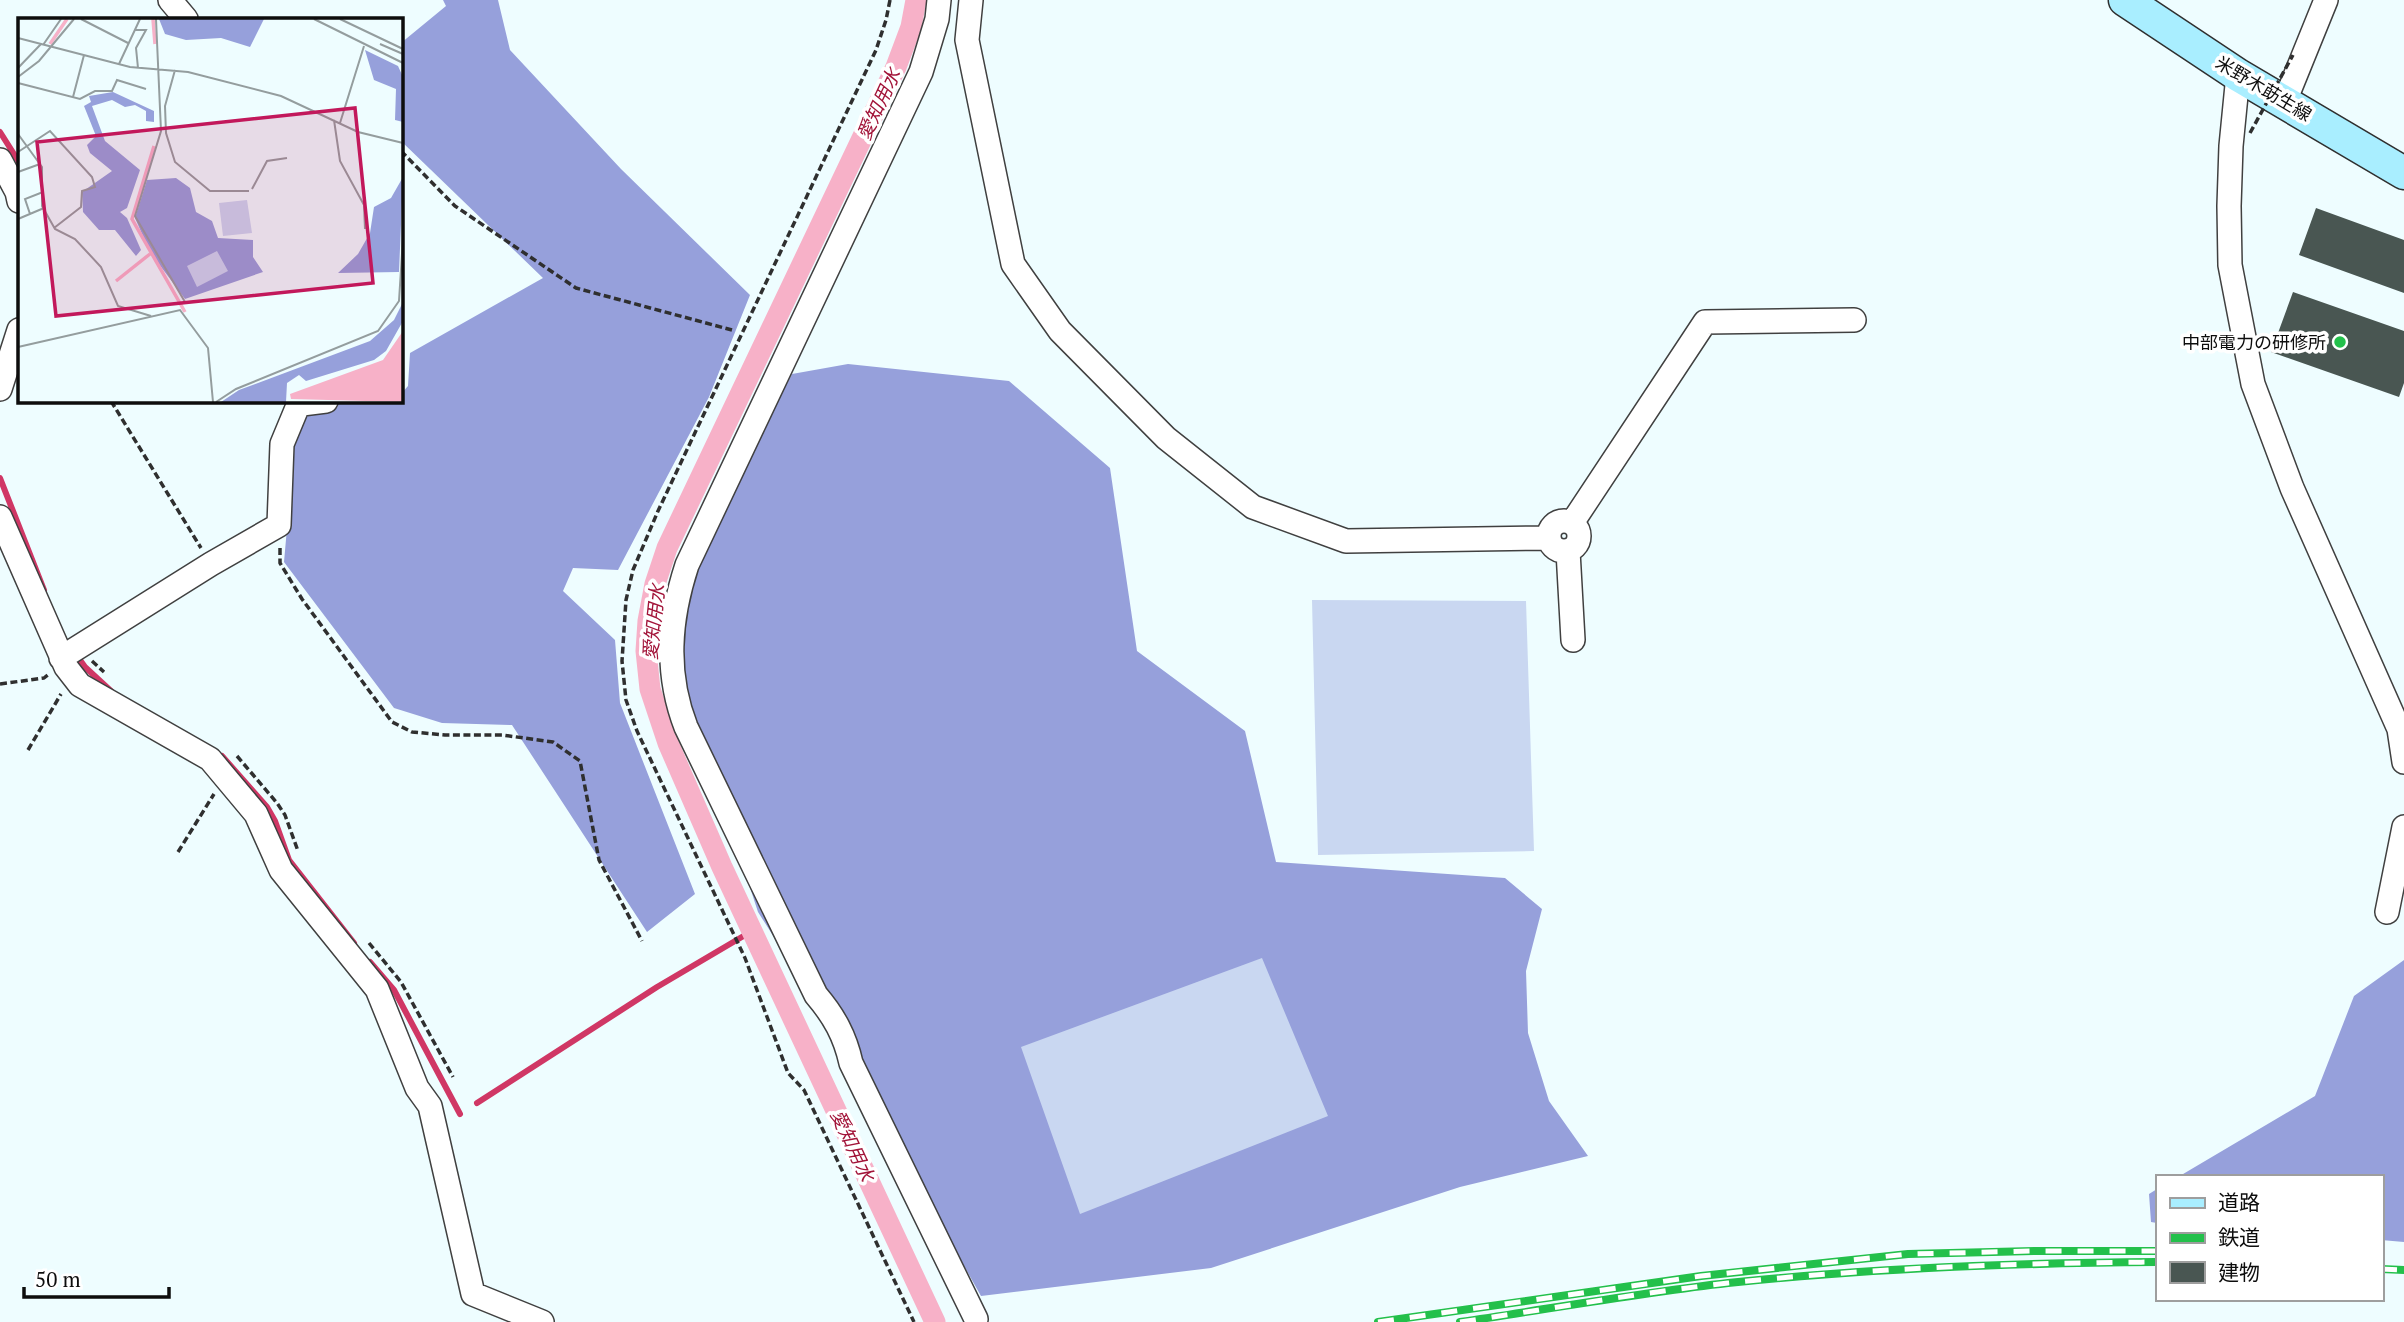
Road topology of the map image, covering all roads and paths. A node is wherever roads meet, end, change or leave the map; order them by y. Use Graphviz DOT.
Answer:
graph roads {
  1 [pos="170,0"];
  2 [pos="890,0"];
  3 [pos="939,0"];
  4 [pos="971,0"];
  5 [pos="2125,0"];
  6 [pos="2326,0"];
  7 [pos="185,18"];
  8 [pos="2293,55"];
  9 [pos="2238,75"];
  10 [pos="2285,102"];
  11 [pos="2250,133"];
  12 [pos="402,152"];
  13 [pos="2,167"];
  14 [pos="2404,173"];
  15 [pos="18,196"];
  16 [pos="1854,320"];
  17 [pos="733,330"];
  18 [pos="18,333"];
  19 [pos="0,386"];
  20 [pos="112,402"];
  21 [pos="318,402"];
  22 [pos="0,517"];
  23 [pos="1572,523"];
  24 [pos="279,525"];
  25 [pos="1548,538"];
  26 [pos="1568,551"];
  27 [pos="211,564"];
  28 [pos="1573,639"];
  29 [pos="66,666"];
  30 [pos="0,684"];
  31 [pos="28,750"];
  32 [pos="2404,762"];
  33 [pos="227,779"];
  34 [pos="2404,827"];
  35 [pos="178,852"];
  36 [pos="2387,912"];
  37 [pos="642,942"];
  38 [pos="976,1319"];
  39 [pos="542,1322"];
  40 [pos="914,1322"];
  1 -- 7 [label="street"];
  2 -- 40 [label="path"];
  3 -- 38 [label="street"];
  4 -- 25 [label="street"];
  5 -- 9 [label="main road, 米野木莇生線"];
  6 -- 10 [label="street"];
  8 -- 11 [label="path, bridge"];
  9 -- 10 [label="main road, 米野木莇生線"];
  9 -- 32 [label="street"];
  10 -- 14 [label="main road, 米野木莇生線"];
  12 -- 17 [label="path"];
  13 -- 15 [label="street"];
  16 -- 23 [label="street"];
  18 -- 19 [label="street"];
  20 -- 27 [label="path"];
  21 -- 24 [label="street"];
  22 -- 29 [label="street"];
  23 -- 25 [label="street"];
  23 -- 26 [label="street"];
  24 -- 27 [label="street"];
  24 -- 37 [label="path"];
  25 -- 26 [label="street"];
  26 -- 28 [label="street"];
  27 -- 29 [label="street"];
  29 -- 30 [label="path"];
  29 -- 31 [label="path"];
  29 -- 33 [label="street"];
  33 -- 35 [label="path"];
  33 -- 39 [label="street"];
  34 -- 36 [label="street"];
}
